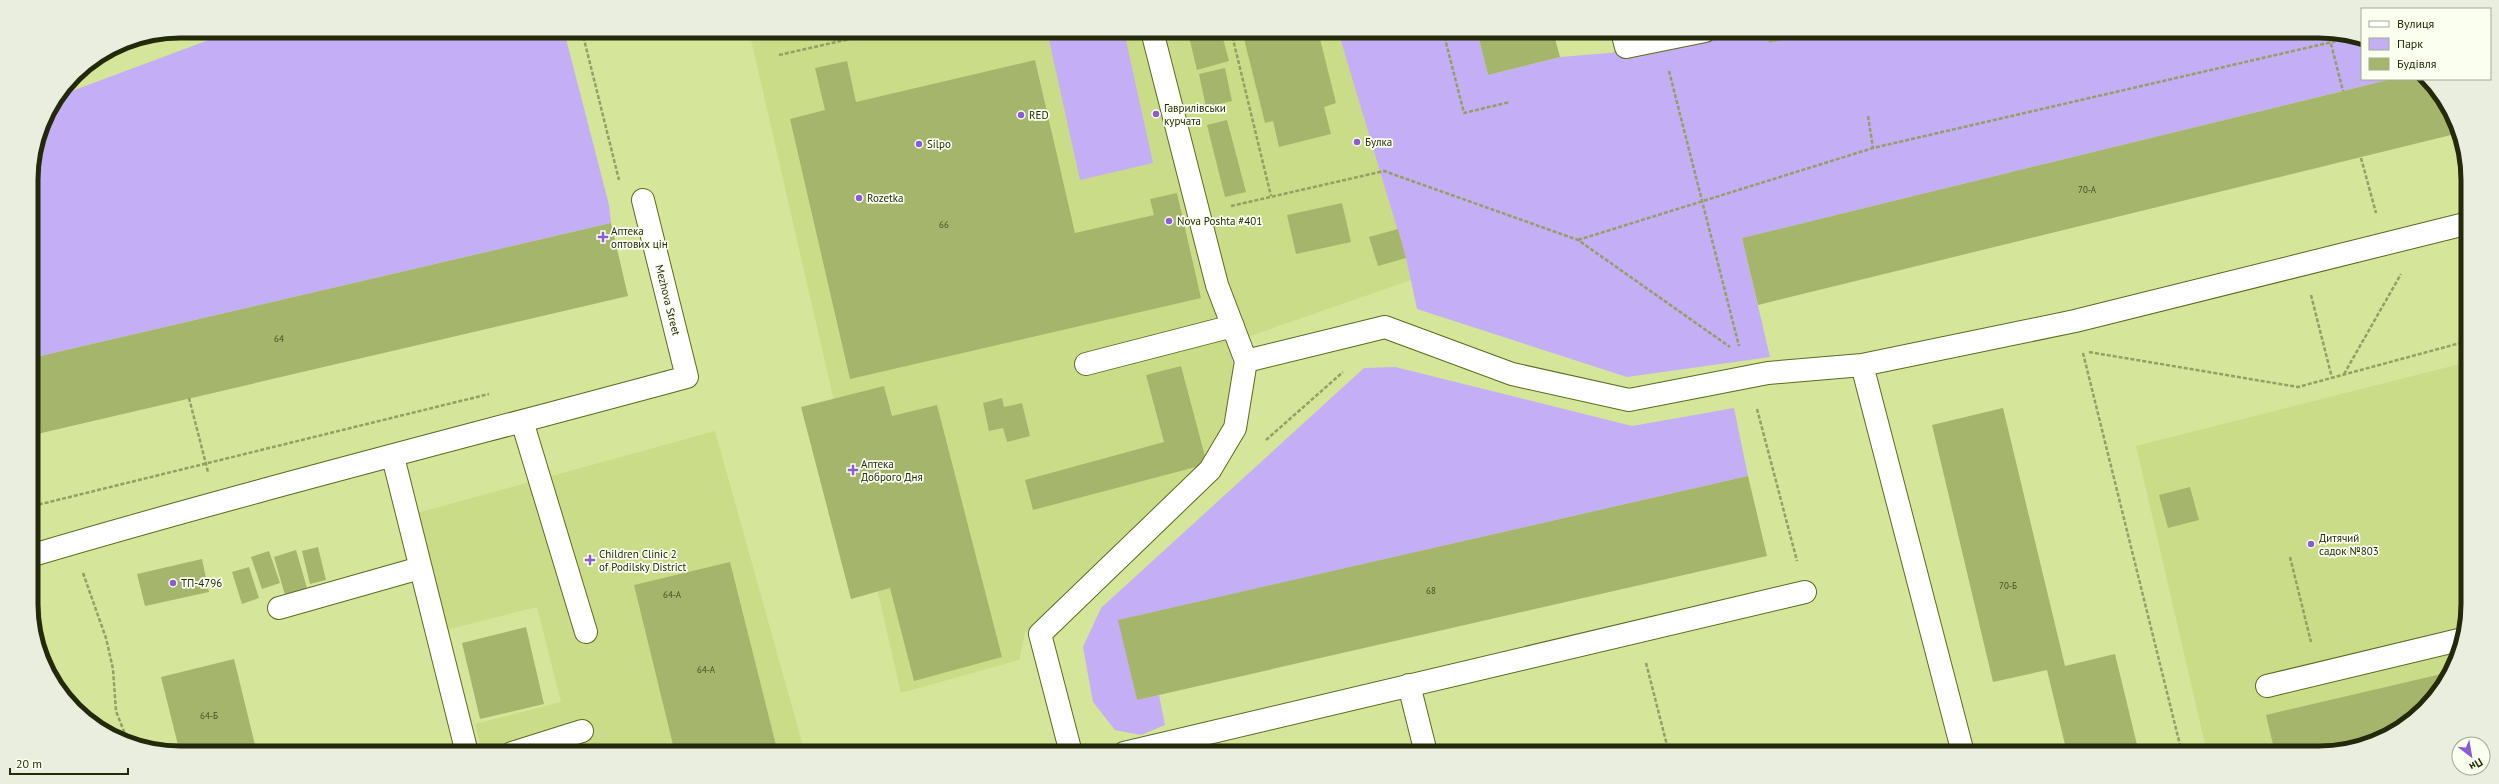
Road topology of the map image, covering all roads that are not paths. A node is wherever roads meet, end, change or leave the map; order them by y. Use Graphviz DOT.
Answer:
graph roads {
  1 [pos="1154,38"];
  2 [pos="1624,38"];
  3 [pos="1671,38"];
  4 [pos="642,200"];
  5 [pos="2461,225"];
  6 [pos="1233,326"];
  7 [pos="1246,361"];
  8 [pos="1086,364"];
  9 [pos="1862,365"];
  10 [pos="522,421"];
  11 [pos="393,457"];
  12 [pos="38,554"];
  13 [pos="420,568"];
  14 [pos="1805,592"];
  15 [pos="279,608"];
  16 [pos="586,632"];
  17 [pos="2456,641"];
  18 [pos="1409,685"];
  19 [pos="2266,686"];
  20 [pos="582,731"];
  21 [pos="465,746"];
  22 [pos="534,746"];
  23 [pos="1069,746"];
  24 [pos="1153,746"];
  25 [pos="1424,746"];
  26 [pos="1961,746"];
  1 -- 6 [label="lane"];
  2 -- 3 [label="lane"];
  4 -- 10 [label="lane, Mezhova Street"];
  5 -- 9 [label="lane"];
  6 -- 7 [label="lane"];
  6 -- 8 [label="lane"];
  7 -- 9 [label="lane"];
  7 -- 23 [label="lane"];
  9 -- 26 [label="lane"];
  10 -- 11 [label="lane"];
  10 -- 16 [label="lane"];
  11 -- 12 [label="lane"];
  11 -- 13 [label="lane"];
  13 -- 15 [label="lane"];
  13 -- 21 [label="lane"];
  14 -- 18 [label="lane"];
  17 -- 19 [label="lane"];
  18 -- 24 [label="lane"];
  18 -- 25 [label="lane"];
  20 -- 22 [label="lane"];
}
